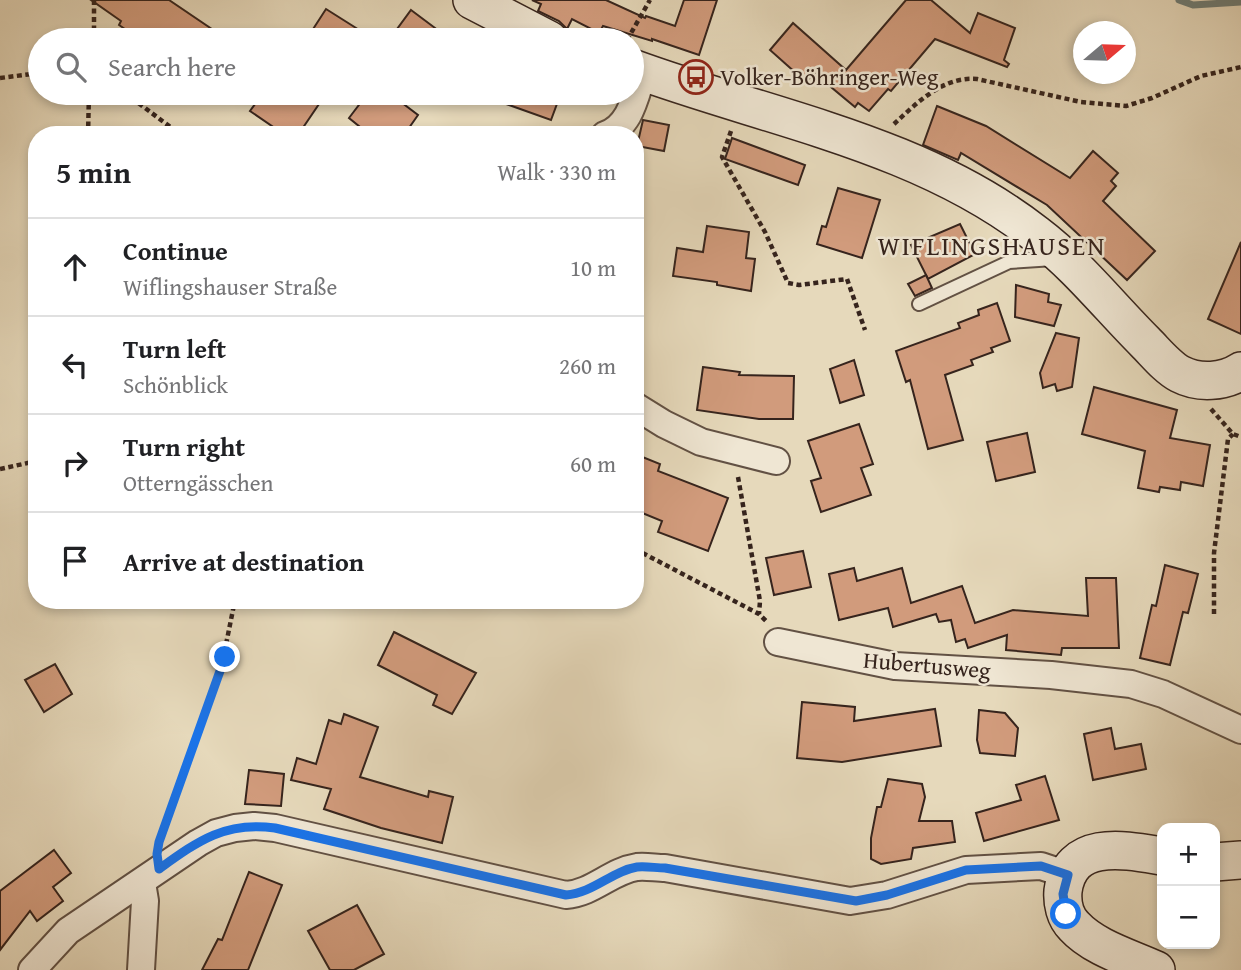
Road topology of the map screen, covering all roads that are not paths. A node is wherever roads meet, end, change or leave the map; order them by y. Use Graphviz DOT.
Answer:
graph roads {
  1 [pos="472,0"];
  2 [pos="526,28"];
  3 [pos="644,73"];
  4 [pos="630,105"];
  5 [pos="620,126"];
  6 [pos="1065,259"];
  7 [pos="919,304"];
  8 [pos="1241,371"];
  9 [pos="644,411"];
  10 [pos="776,461"];
  11 [pos="778,642"];
  12 [pos="1241,730"];
  13 [pos="1157,855"];
  14 [pos="1241,860"];
  15 [pos="1220,862"];
  16 [pos="1068,875"];
  17 [pos="151,876"];
  18 [pos="32,970"];
  19 [pos="141,970"];
  20 [pos="1156,970"];
  1 -- 2 [label="street"];
  3 -- 6 [label="street"];
  4 -- 5 [label="street"];
  6 -- 7 [label="lane"];
  6 -- 8 [label="street"];
  9 -- 10 [label="street"];
  11 -- 12 [label="street, Hubertusweg"];
  13 -- 16 [label="street"];
  14 -- 15 [label="street"];
  16 -- 17 [label="street"];
  16 -- 20 [label="street"];
  17 -- 18 [label="street"];
  17 -- 19 [label="street"];
}
